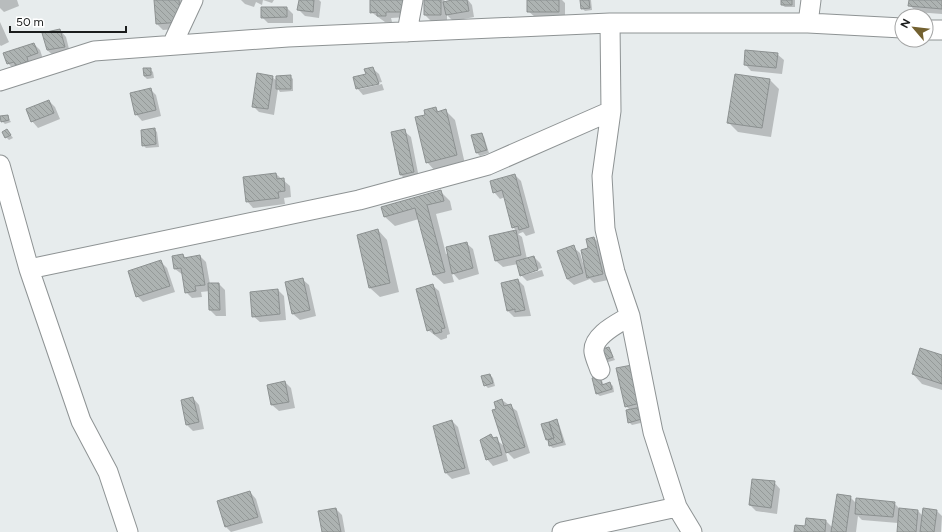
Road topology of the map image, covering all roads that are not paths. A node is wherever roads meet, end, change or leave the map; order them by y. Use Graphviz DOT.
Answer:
graph roads {
  1 [pos="193,0"];
  2 [pos="413,0"];
  3 [pos="811,0"];
  4 [pos="610,23"];
  5 [pos="808,24"];
  6 [pos="894,28"];
  7 [pos="407,32"];
  8 [pos="172,45"];
  9 [pos="0,81"];
  10 [pos="611,111"];
  11 [pos="0,165"];
  12 [pos="29,269"];
  13 [pos="630,316"];
  14 [pos="600,370"];
  15 [pos="677,507"];
  16 [pos="128,532"];
  17 [pos="562,532"];
  18 [pos="692,532"];
  1 -- 8 [label="street"];
  2 -- 7 [label="street"];
  3 -- 5 [label="street"];
  4 -- 5 [label="street"];
  4 -- 7 [label="street"];
  4 -- 10 [label="street"];
  5 -- 6 [label="street"];
  7 -- 8 [label="street"];
  8 -- 9 [label="street"];
  10 -- 12 [label="street"];
  10 -- 13 [label="street"];
  11 -- 12 [label="street"];
  12 -- 16 [label="street"];
  13 -- 14 [label="street"];
  13 -- 15 [label="street"];
  15 -- 17 [label="street"];
  15 -- 18 [label="street"];
}
